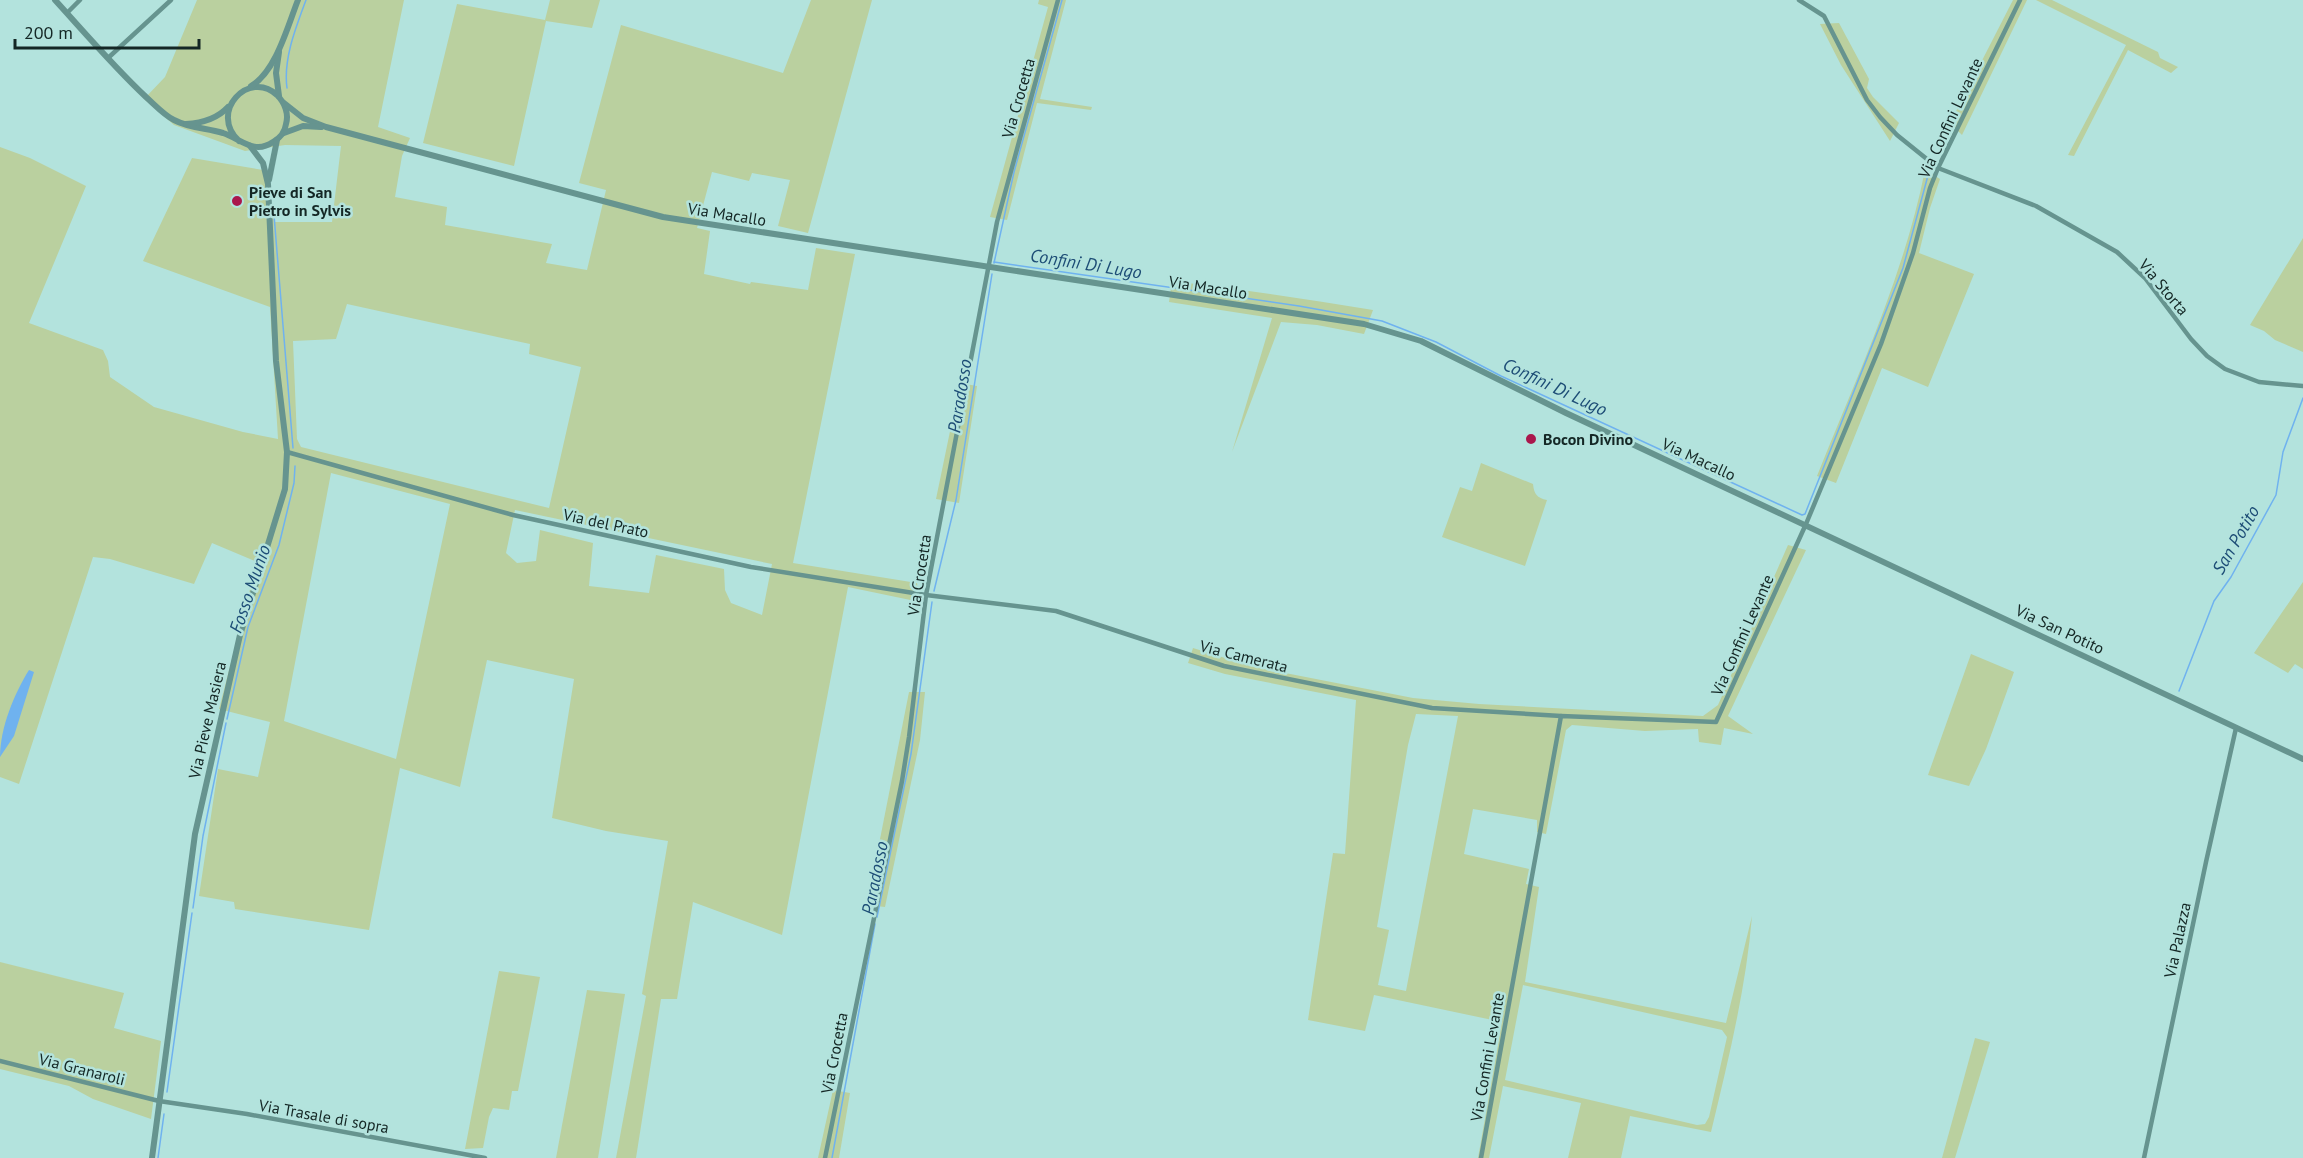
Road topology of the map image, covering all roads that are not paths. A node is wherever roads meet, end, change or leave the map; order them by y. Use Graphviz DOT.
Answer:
graph roads {
  1 [pos="55,0"];
  2 [pos="80,0"];
  3 [pos="171,0"];
  4 [pos="298,0"];
  5 [pos="1058,0"];
  6 [pos="1799,0"];
  7 [pos="2020,0"];
  8 [pos="67,13"];
  9 [pos="280,47"];
  10 [pos="108,58"];
  11 [pos="246,90"];
  12 [pos="279,96"];
  13 [pos="234,99"];
  14 [pos="284,103"];
  15 [pos="182,124"];
  16 [pos="326,127"];
  17 [pos="279,138"];
  18 [pos="238,141"];
  19 [pos="250,146"];
  20 [pos="1938,168"];
  21 [pos="268,184"];
  22 [pos="989,268"];
  23 [pos="2303,386"];
  24 [pos="287,452"];
  25 [pos="1806,524"];
  26 [pos="926,596"];
  27 [pos="1561,716"];
  28 [pos="2236,728"];
  29 [pos="2303,759"];
  30 [pos="0,1061"];
  31 [pos="159,1101"];
  32 [pos="152,1158"];
  33 [pos="485,1158"];
  34 [pos="825,1158"];
  35 [pos="1481,1158"];
  36 [pos="2144,1158"];
  1 -- 8 [label="street"];
  2 -- 8 [label="street"];
  3 -- 10 [label="street"];
  4 -- 9 [label="street"];
  5 -- 22 [label="street, Via Crocetta"];
  6 -- 20 [label="street, Via Storta"];
  7 -- 20 [label="street, Via Confini Levante"];
  8 -- 10 [label="street"];
  9 -- 11 [label="street"];
  9 -- 12 [label="street"];
  10 -- 15 [label="street"];
  11 -- 12 [label="street"];
  11 -- 13 [label="street"];
  12 -- 14 [label="street"];
  13 -- 15 [label="street"];
  13 -- 18 [label="street"];
  14 -- 16 [label="street, Via Macallo"];
  14 -- 17 [label="street, Via Pieve Masiera"];
  15 -- 18 [label="street"];
  16 -- 17 [label="street, Via Macallo"];
  16 -- 22 [label="street, Via Macallo"];
  17 -- 19 [label="street"];
  17 -- 21 [label="street, Via Pieve Masiera"];
  18 -- 19 [label="street"];
  19 -- 21 [label="street, Via Pieve Masiera"];
  20 -- 23 [label="street, Via Storta"];
  20 -- 25 [label="street, Via Confini Levante"];
  21 -- 24 [label="street, Via Pieve Masiera"];
  22 -- 25 [label="street, Via Macallo"];
  22 -- 26 [label="street, Via Crocetta"];
  24 -- 26 [label="street, Via del Prato"];
  24 -- 31 [label="street, Via Pieve Masiera"];
  25 -- 27 [label="street, Via Confini Levante"];
  25 -- 28 [label="street, Via San Potito"];
  26 -- 27 [label="street, Via Camerata"];
  26 -- 34 [label="street, Via Crocetta"];
  27 -- 35 [label="street, Via Confini Levante"];
  28 -- 29 [label="street, Via San Potito"];
  28 -- 36 [label="street, Via Palazza"];
  30 -- 31 [label="street, Via Granaroli"];
  31 -- 32 [label="street, Via Pieve Masiera"];
  31 -- 33 [label="street, Via Trasale di sopra"];
}
